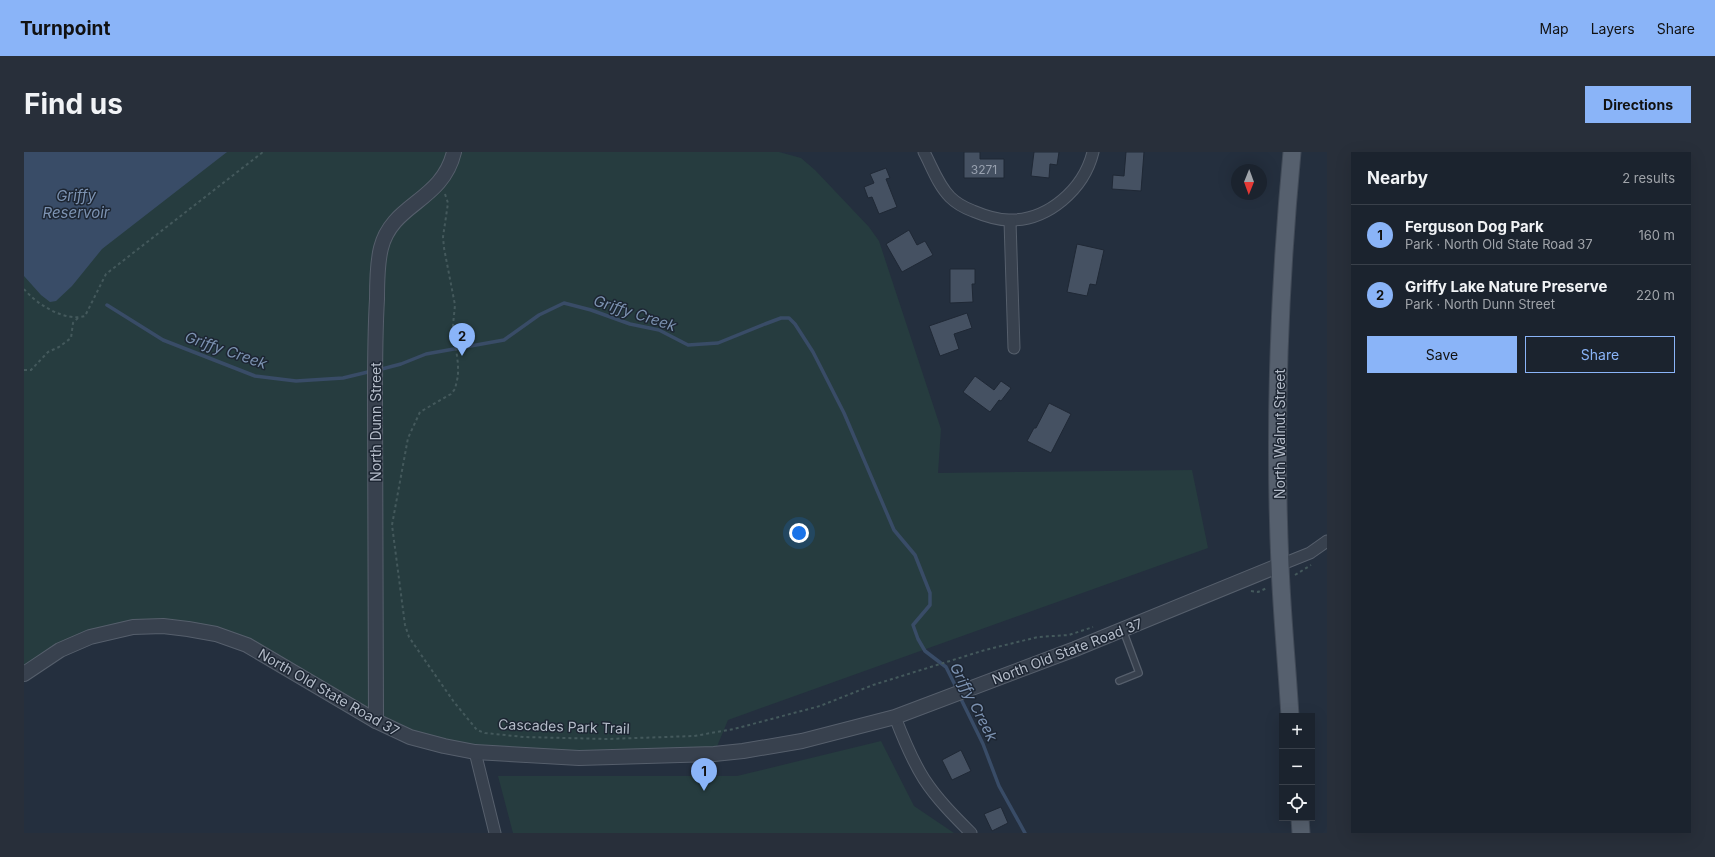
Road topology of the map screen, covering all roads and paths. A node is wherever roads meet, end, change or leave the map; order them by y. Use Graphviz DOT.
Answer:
graph roads {
  1 [pos="263,152"];
  2 [pos="454,152"];
  3 [pos="924,152"];
  4 [pos="1093,152"];
  5 [pos="1292,152"];
  6 [pos="437,185"];
  7 [pos="1010,220"];
  8 [pos="24,289"];
  9 [pos="78,318"];
  10 [pos="1014,348"];
  11 [pos="24,370"];
  12 [pos="1327,541"];
  13 [pos="1280,565"];
  14 [pos="1123,629"];
  15 [pos="951,661"];
  16 [pos="24,674"];
  17 [pos="1119,681"];
  18 [pos="1290,713"];
  19 [pos="895,717"];
  20 [pos="376,721"];
  21 [pos="474,752"];
  22 [pos="1300,821"];
  23 [pos="495,833"];
  24 [pos="971,833"];
  25 [pos="1301,833"];
  1 -- 9 [label="path"];
  2 -- 6 [label="street, North Dunn Street"];
  3 -- 7 [label="street"];
  4 -- 7 [label="street"];
  5 -- 13 [label="main road, North Walnut Street"];
  6 -- 15 [label="path, Cascades Park Trail"];
  6 -- 20 [label="street, North Dunn Street"];
  7 -- 10 [label="street"];
  8 -- 9 [label="path"];
  9 -- 11 [label="path"];
  12 -- 13 [label="street, North Old State Road 37"];
  13 -- 14 [label="street, North Old State Road 37"];
  13 -- 18 [label="main road, North Walnut Street"];
  14 -- 17 [label="lane"];
  14 -- 19 [label="street, North Old State Road 37"];
  16 -- 20 [label="street, North Old State Road 37"];
  19 -- 21 [label="street, North Old State Road 37"];
  19 -- 24 [label="street"];
  20 -- 21 [label="street, North Old State Road 37"];
  21 -- 23 [label="street"];
  22 -- 25 [label="main road"];
}
